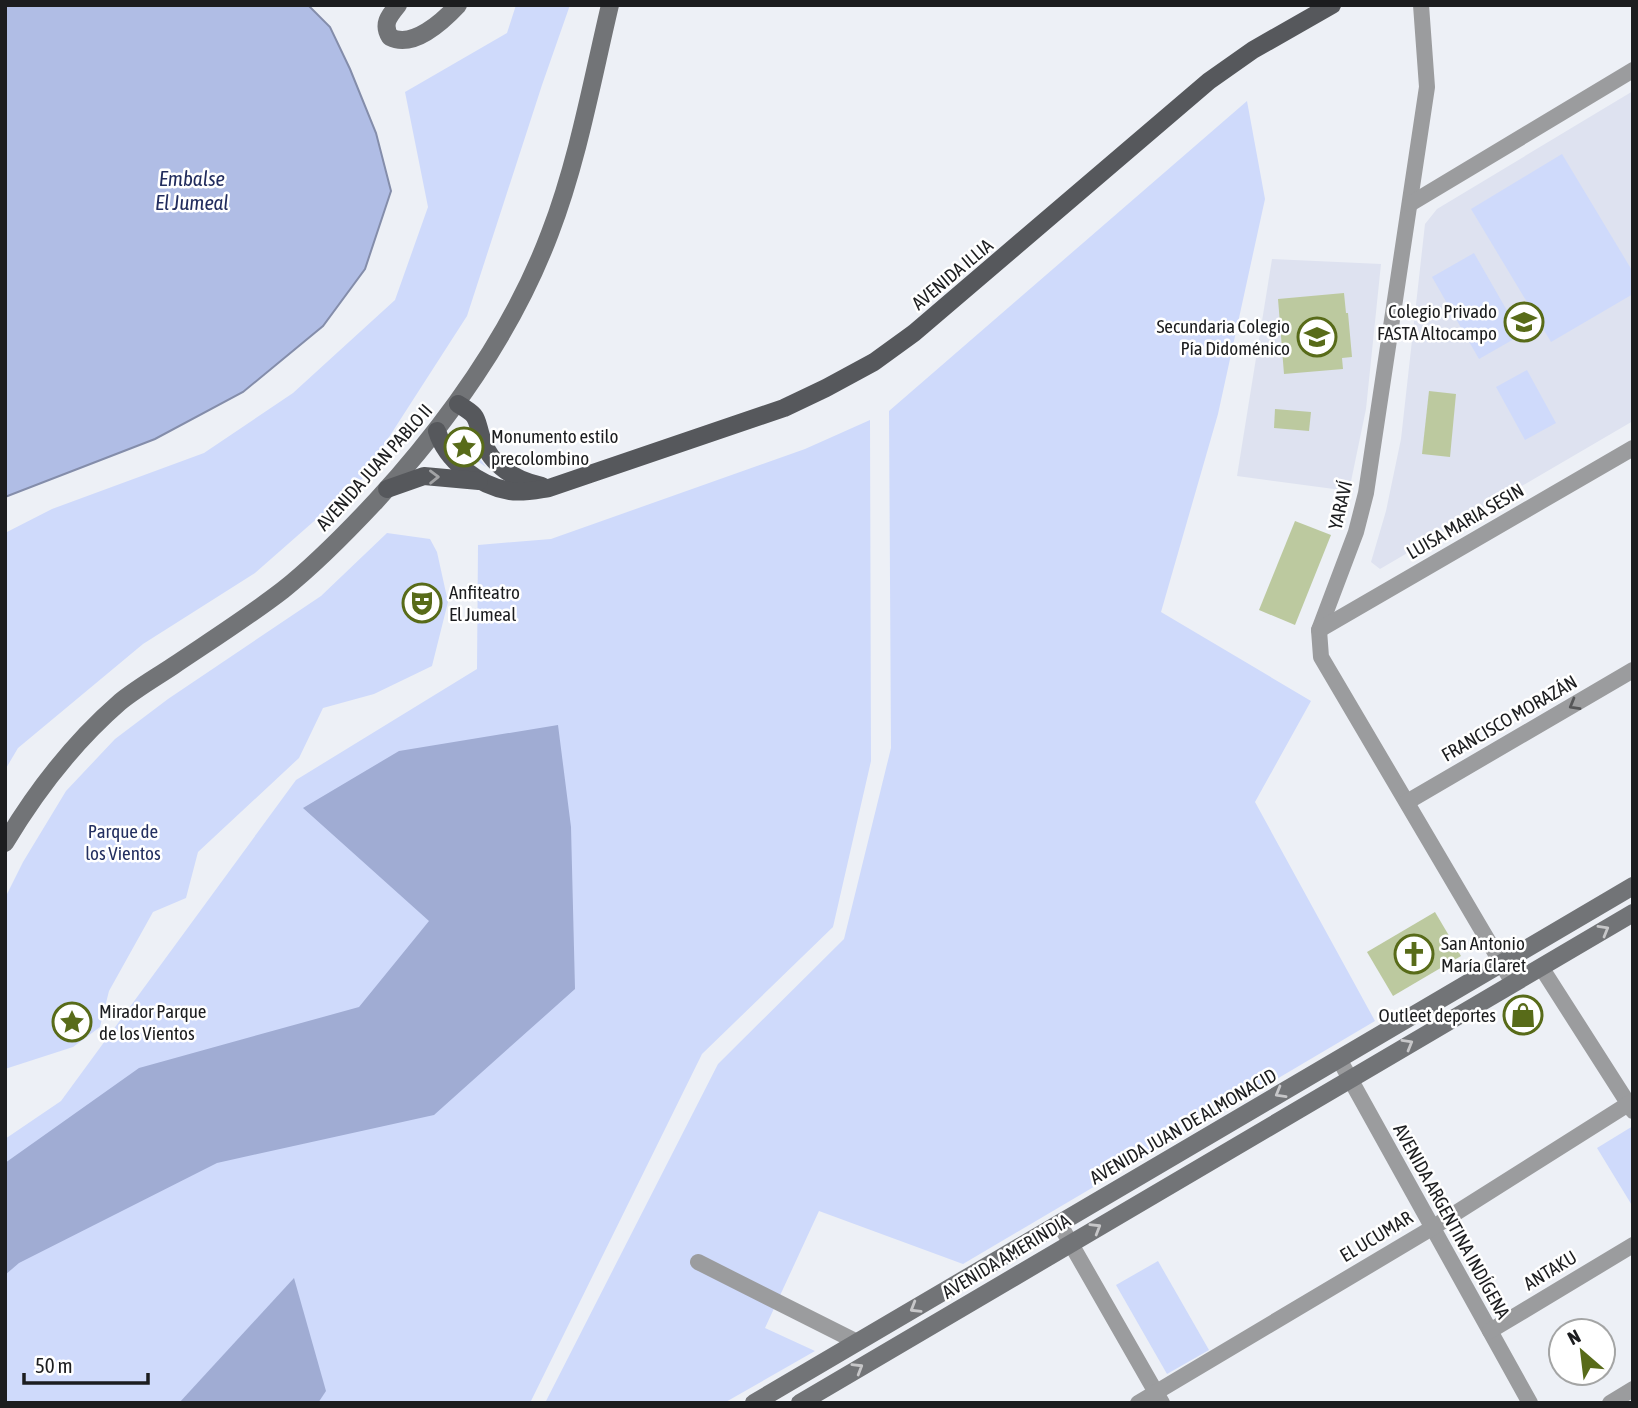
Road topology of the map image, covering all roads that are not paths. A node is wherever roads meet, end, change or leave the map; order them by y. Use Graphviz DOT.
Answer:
graph roads {
  1 [pos="398,5"];
  2 [pos="458,5"];
  3 [pos="610,5"];
  4 [pos="1332,5"];
  5 [pos="1421,5"];
  6 [pos="1633,70"];
  7 [pos="1410,204"];
  8 [pos="458,404"];
  9 [pos="437,431"];
  10 [pos="1633,447"];
  11 [pos="484,482"];
  12 [pos="548,488"];
  13 [pos="387,489"];
  14 [pos="1319,630"];
  15 [pos="1633,670"];
  16 [pos="1407,802"];
  17 [pos="5,843"];
  18 [pos="1633,886"];
  19 [pos="1633,913"];
  20 [pos="1502,962"];
  21 [pos="1541,967"];
  22 [pos="1513,983"];
  23 [pos="1339,1059"];
  24 [pos="1349,1079"];
  25 [pos="1631,1105"];
  26 [pos="1059,1223"];
  27 [pos="1432,1227"];
  28 [pos="1071,1243"];
  29 [pos="1633,1245"];
  30 [pos="698,1262"];
  31 [pos="1490,1331"];
  32 [pos="857,1342"];
  33 [pos="1633,1389"];
  34 [pos="1158,1397"];
  35 [pos="754,1403"];
  36 [pos="800,1403"];
  37 [pos="1138,1403"];
  38 [pos="1530,1403"];
  39 [pos="1610,1403"];
  1 -- 2 [label="street"];
  3 -- 8 [label="street, AVENIDA JUAN PABLO II"];
  4 -- 12 [label="main road, AVENIDA ILLIA"];
  5 -- 7 [label="street, YARAVÍ"];
  6 -- 7 [label="street"];
  7 -- 14 [label="street, YARAVÍ"];
  8 -- 9 [label="street, AVENIDA JUAN PABLO II"];
  8 -- 12 [label="main road"];
  9 -- 11 [label="main road, AVENIDA ILLIA"];
  9 -- 13 [label="street, AVENIDA JUAN PABLO II"];
  10 -- 14 [label="street, LUISA MARIA SESIN"];
  11 -- 12 [label="main road, AVENIDA ILLIA"];
  13 -- 11 [label="main road, AVENIDA ILLIA, one-way"];
  13 -- 17 [label="street, AVENIDA JUAN PABLO II"];
  14 -- 16 [label="street"];
  15 -- 16 [label="street, FRANCISCO MORAZÁN, one-way"];
  16 -- 20 [label="street"];
  18 -- 20 [label="street, AVENIDA JUAN DE ALMONACID"];
  21 -- 19 [label="street, AVENIDA AMERINDIA, one-way"];
  20 -- 22 [label="street"];
  20 -- 23 [label="street, AVENIDA JUAN DE ALMONACID"];
  21 -- 22 [label="street, AVENIDA AMERINDIA"];
  21 -- 25 [label="street"];
  24 -- 22 [label="street, AVENIDA AMERINDIA, one-way"];
  23 -- 24 [label="street, AVENIDA ARGENTINA INDÍGENA"];
  23 -- 26 [label="street, AVENIDA JUAN DE ALMONACID, one-way"];
  24 -- 27 [label="street, AVENIDA ARGENTINA INDÍGENA"];
  28 -- 24 [label="street, AVENIDA AMERINDIA, one-way"];
  25 -- 27 [label="street, EL UCUMAR"];
  26 -- 28 [label="street"];
  26 -- 32 [label="street, AVENIDA JUAN DE ALMONACID, one-way"];
  27 -- 31 [label="street, AVENIDA ARGENTINA INDÍGENA"];
  27 -- 34 [label="street, EL UCUMAR"];
  28 -- 34 [label="street"];
  36 -- 28 [label="street, AVENIDA AMERINDIA, one-way"];
  29 -- 31 [label="street, ANTAKU"];
  30 -- 32 [label="street"];
  31 -- 38 [label="street, AVENIDA ARGENTINA INDÍGENA"];
  32 -- 35 [label="street, AVENIDA JUAN DE ALMONACID"];
  33 -- 39 [label="street"];
  34 -- 37 [label="street, EL UCUMAR"];
}
